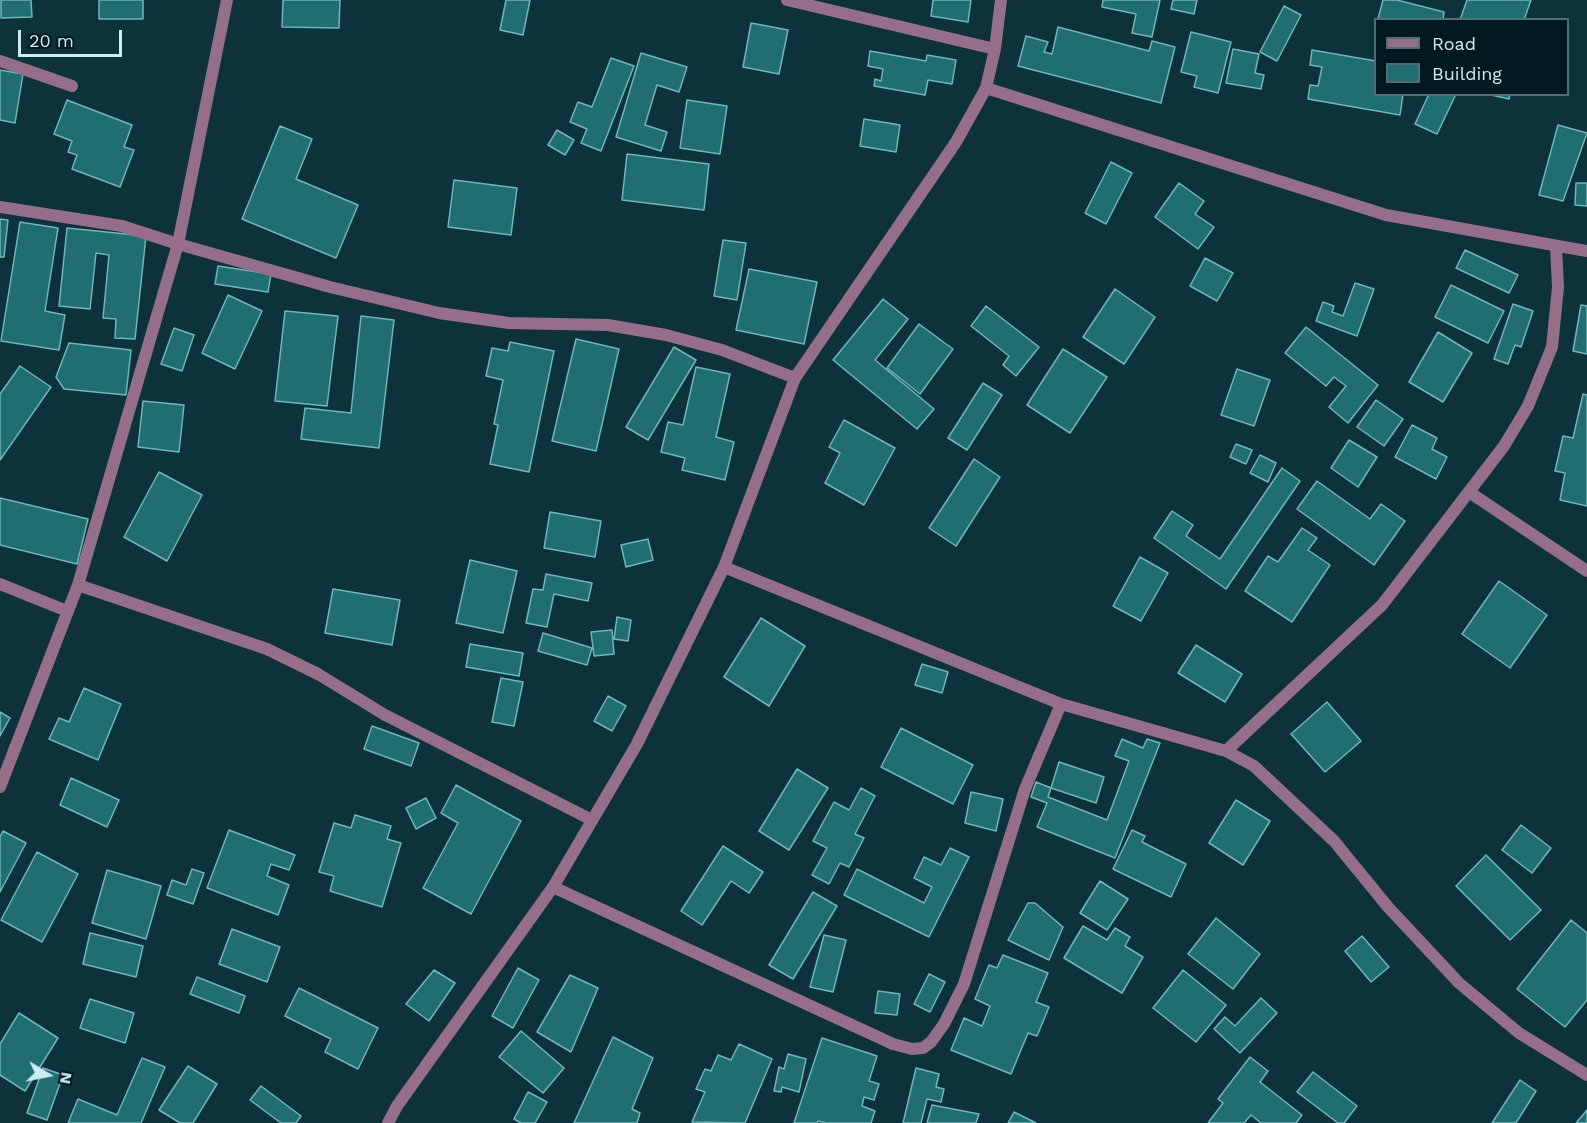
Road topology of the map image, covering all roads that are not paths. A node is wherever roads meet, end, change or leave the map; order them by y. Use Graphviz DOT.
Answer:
graph roads {
  1 [pos="226,0"];
  2 [pos="787,0"];
  3 [pos="1001,0"];
  4 [pos="995,49"];
  5 [pos="0,61"];
  6 [pos="72,86"];
  7 [pos="986,88"];
  8 [pos="0,207"];
  9 [pos="178,244"];
  10 [pos="1556,246"];
  11 [pos="1587,251"];
  12 [pos="795,378"];
  13 [pos="1469,492"];
  14 [pos="724,567"];
  15 [pos="1587,571"];
  16 [pos="0,585"];
  17 [pos="78,585"];
  18 [pos="67,611"];
  19 [pos="1061,704"];
  20 [pos="1226,752"];
  21 [pos="0,787"];
  22 [pos="592,820"];
  23 [pos="553,887"];
  24 [pos="1587,1075"];
  25 [pos="388,1123"];
  1 -- 9 [label="street"];
  2 -- 4 [label="street"];
  3 -- 4 [label="street"];
  4 -- 7 [label="street"];
  5 -- 6 [label="street"];
  7 -- 10 [label="street"];
  7 -- 12 [label="street"];
  8 -- 9 [label="street"];
  9 -- 12 [label="street"];
  9 -- 17 [label="street"];
  10 -- 11 [label="street"];
  10 -- 13 [label="street"];
  12 -- 14 [label="street"];
  13 -- 15 [label="street"];
  13 -- 20 [label="street"];
  14 -- 19 [label="street"];
  14 -- 22 [label="street"];
  16 -- 18 [label="street"];
  17 -- 18 [label="street"];
  17 -- 22 [label="street"];
  18 -- 21 [label="street"];
  19 -- 20 [label="street"];
  19 -- 23 [label="street"];
  20 -- 24 [label="street"];
  22 -- 23 [label="street"];
  23 -- 25 [label="street"];
}
